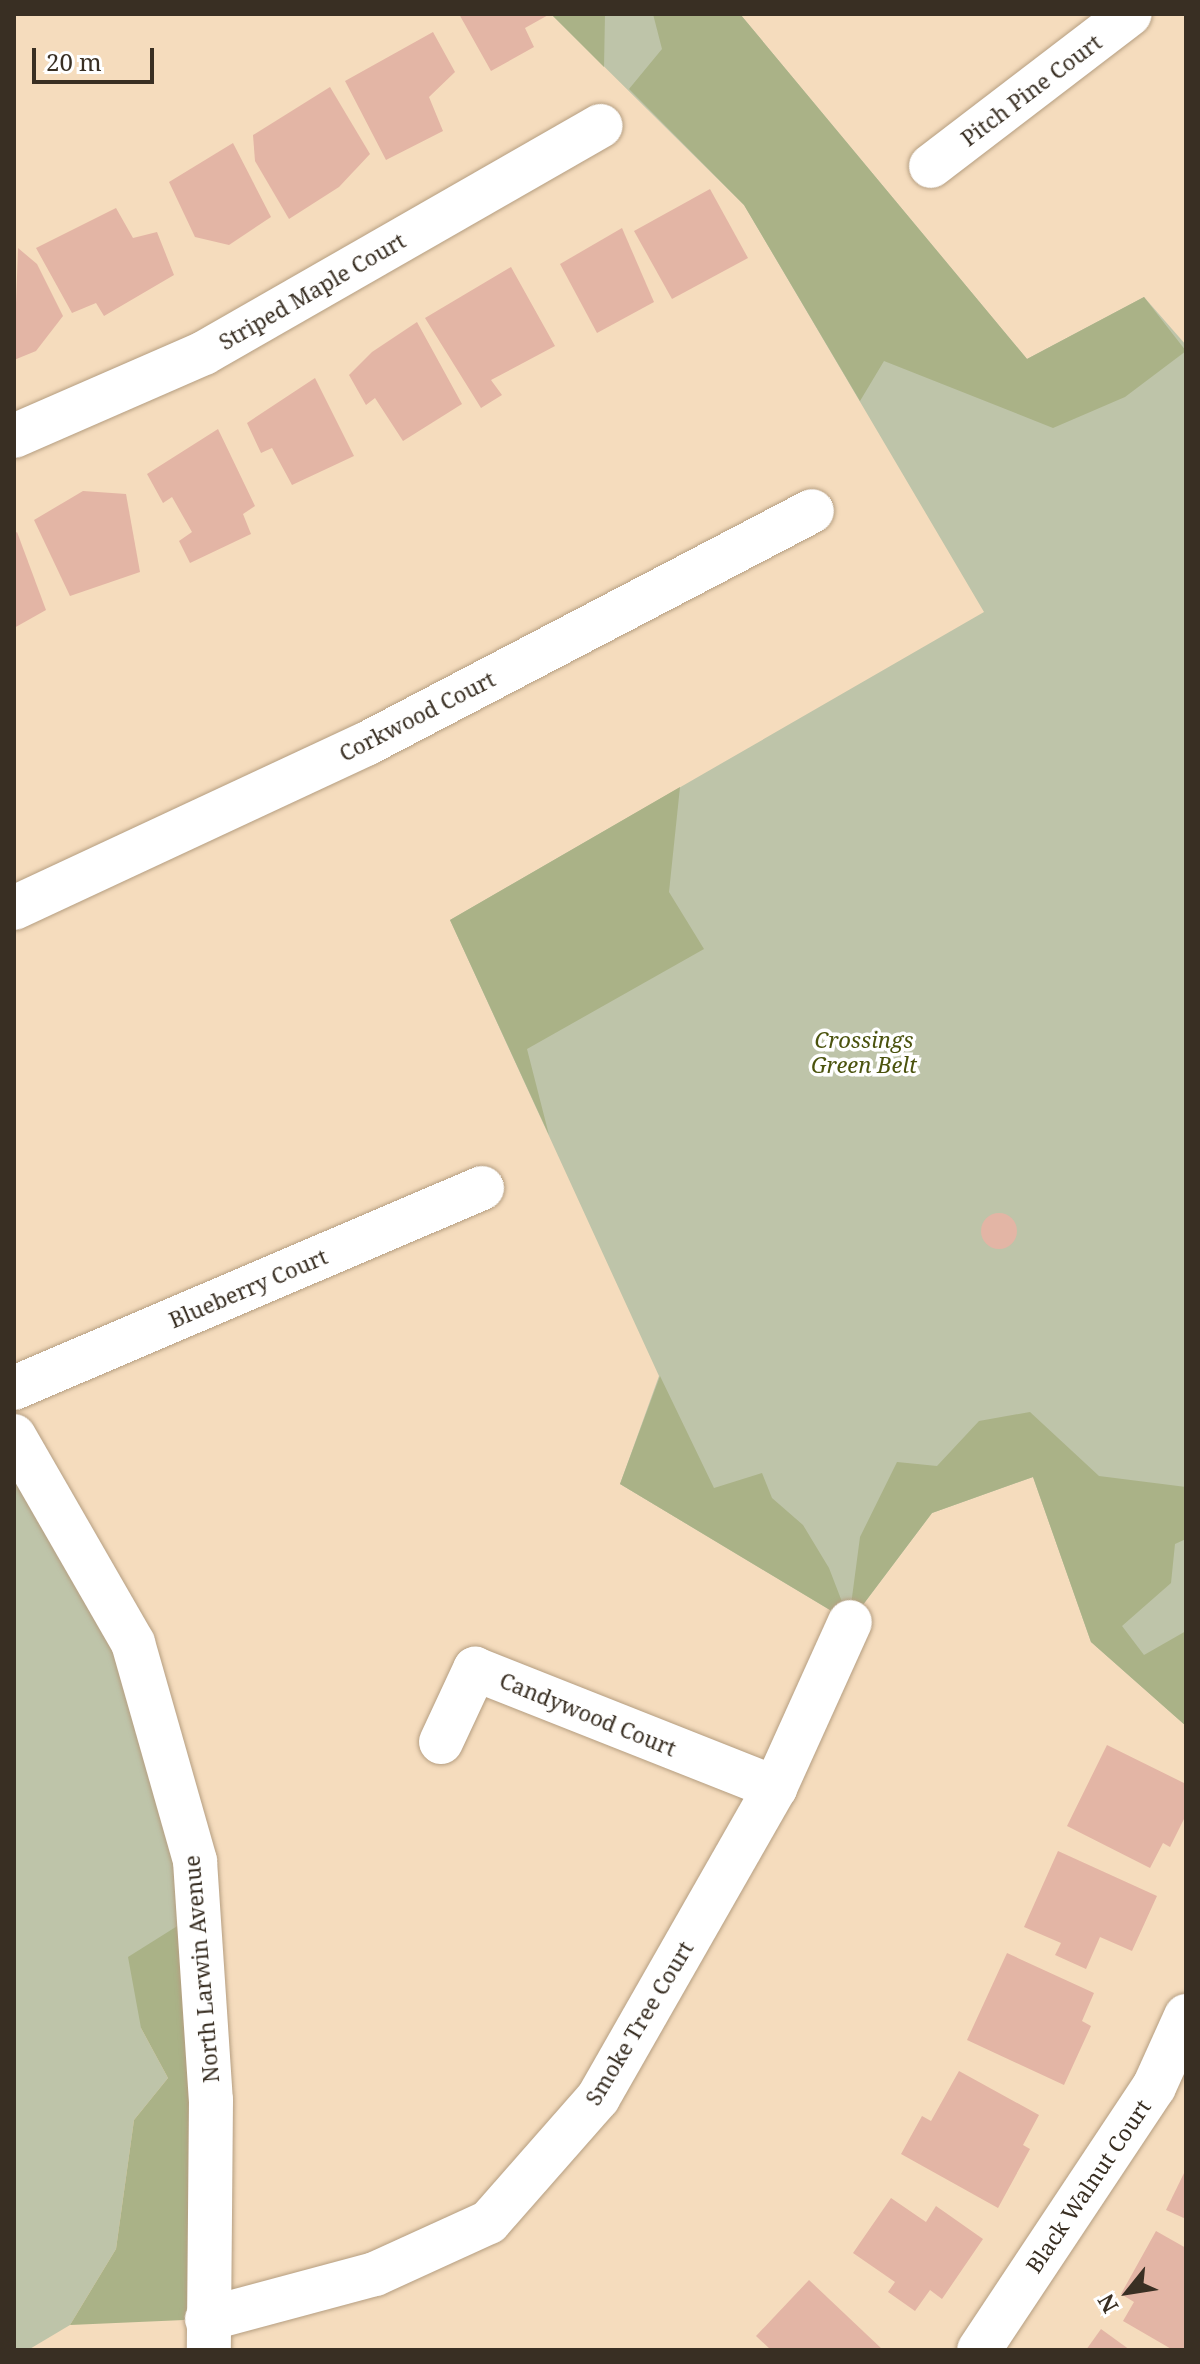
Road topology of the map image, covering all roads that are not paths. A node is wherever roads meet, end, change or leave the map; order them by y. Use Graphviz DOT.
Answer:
graph roads {
  1 [pos="1130,14"];
  2 [pos="601,126"];
  3 [pos="931,166"];
  4 [pos="14,436"];
  5 [pos="812,511"];
  6 [pos="14,908"];
  7 [pos="482,1188"];
  8 [pos="14,1388"];
  9 [pos="14,1436"];
  10 [pos="850,1622"];
  11 [pos="441,1742"];
  12 [pos="775,1788"];
  13 [pos="1186,2016"];
  14 [pos="208,2334"];
  15 [pos="979,2350"];
  1 -- 3 [label="street, Pitch Pine Court"];
  2 -- 4 [label="street, Striped Maple Court"];
  5 -- 6 [label="street, Corkwood Court"];
  7 -- 8 [label="street, Blueberry Court"];
  9 -- 14 [label="street, North Larwin Avenue"];
  10 -- 12 [label="street, Smoke Tree Court"];
  11 -- 12 [label="street, Candywood Court"];
  12 -- 14 [label="street, Smoke Tree Court"];
  13 -- 15 [label="street, Black Walnut Court"];
}
